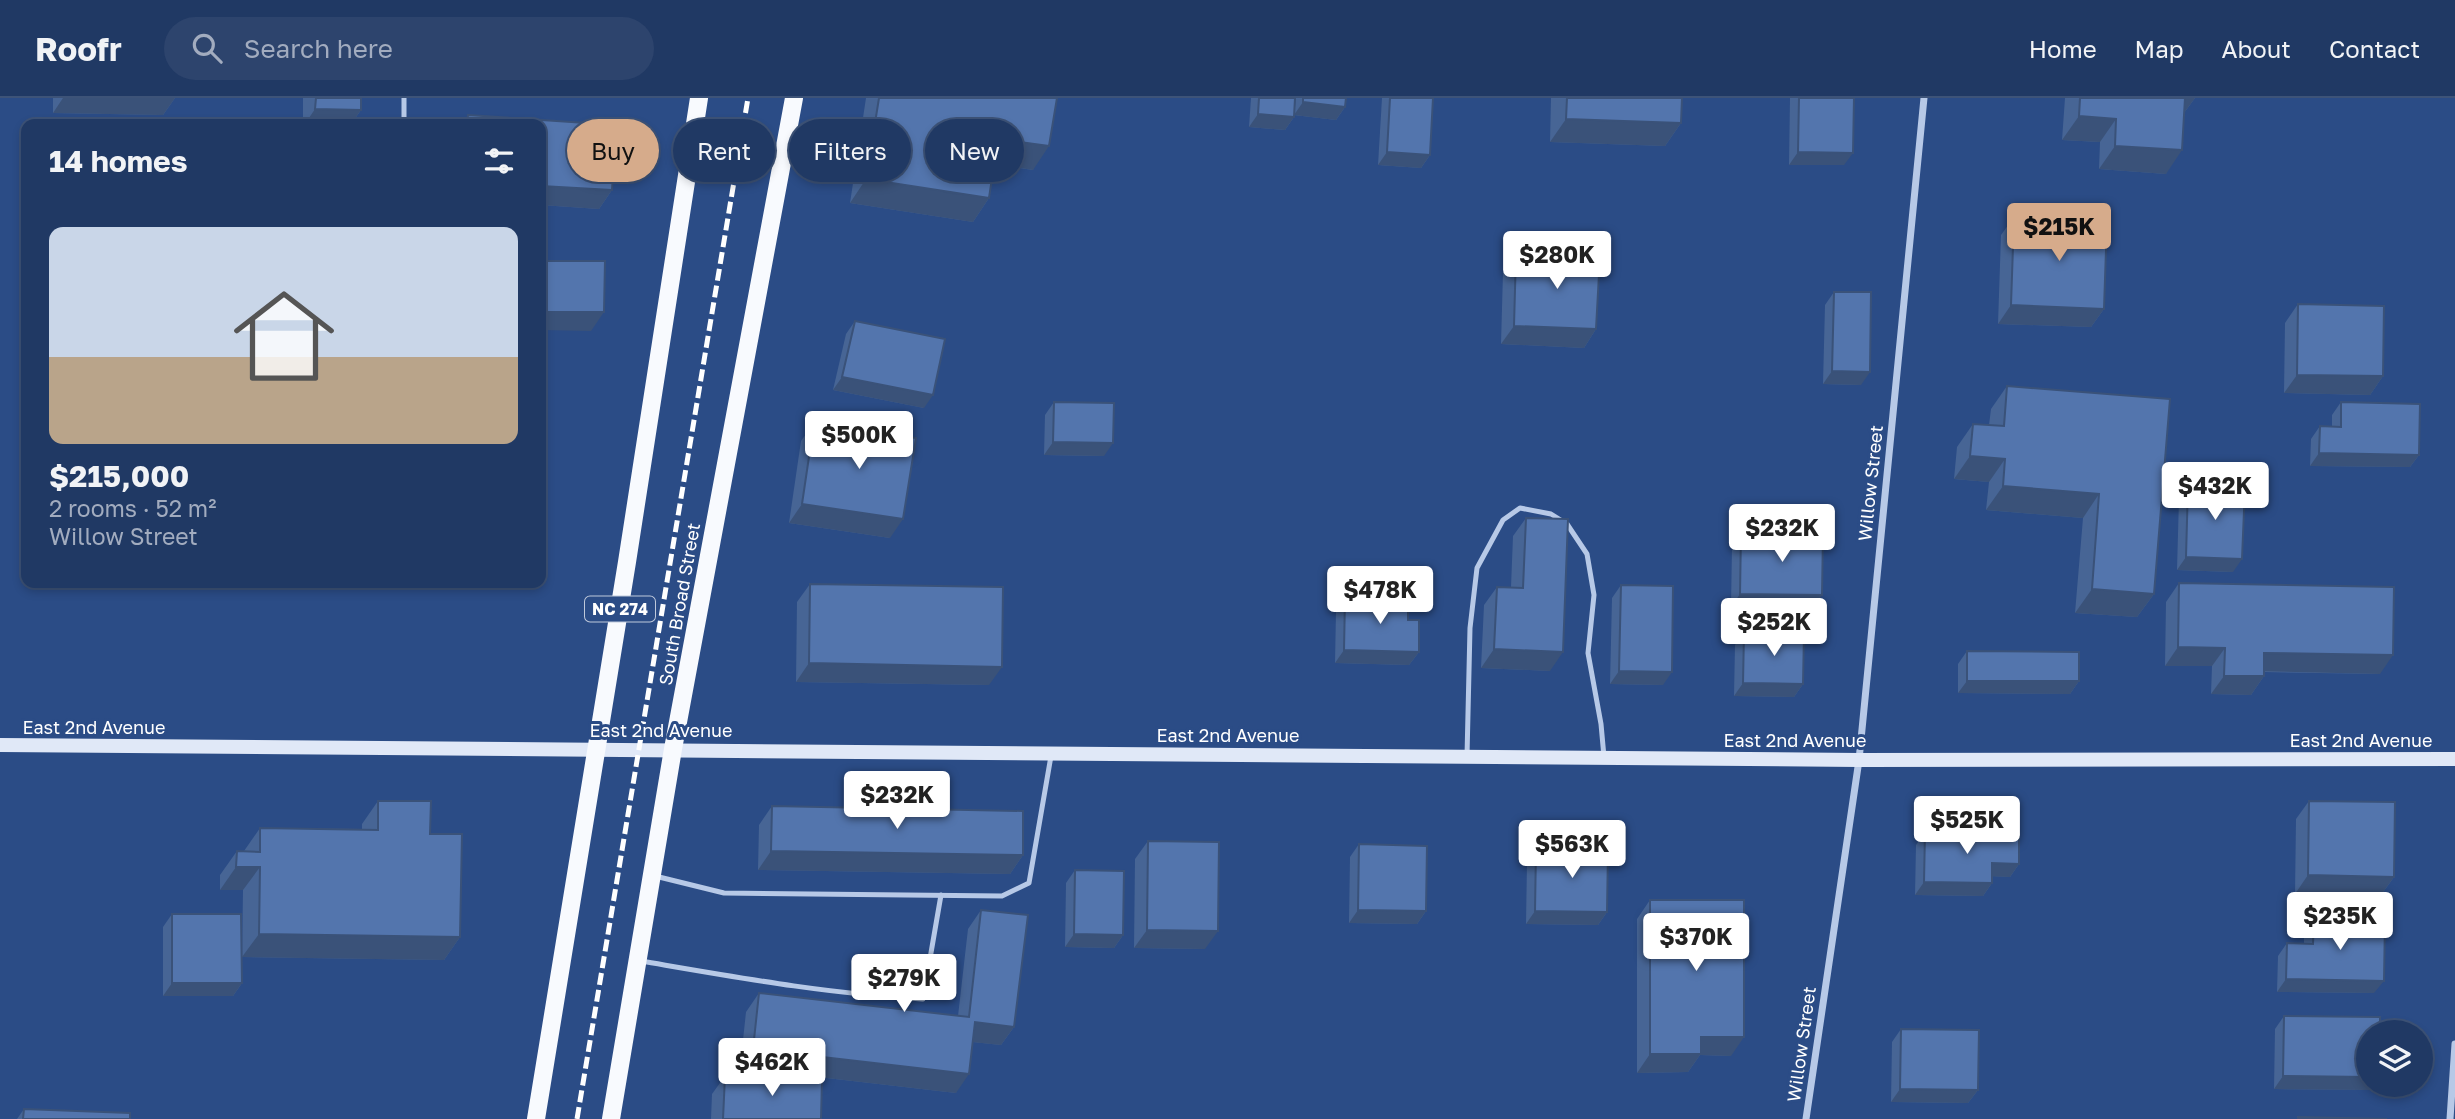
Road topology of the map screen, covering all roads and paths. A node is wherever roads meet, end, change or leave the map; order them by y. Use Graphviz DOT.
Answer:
graph roads {
  1 [pos="404,98"];
  2 [pos="699,98"];
  3 [pos="794,98"];
  4 [pos="1924,98"];
  5 [pos="404,119"];
  6 [pos="0,745"];
  7 [pos="673,749"];
  8 [pos="597,750"];
  9 [pos="1051,753"];
  10 [pos="1466,756"];
  11 [pos="1604,758"];
  12 [pos="2455,759"];
  13 [pos="1859,760"];
  14 [pos="652,875"];
  15 [pos="941,895"];
  16 [pos="638,960"];
  17 [pos="2455,1044"];
  18 [pos="536,1119"];
  19 [pos="611,1119"];
  20 [pos="1805,1119"];
  21 [pos="2450,1119"];
  1 -- 5 [label="lane"];
  2 -- 8 [label="main road, NC 274"];
  3 -- 7 [label="main road, South Broad Street"];
  4 -- 13 [label="street, Willow Street"];
  6 -- 8 [label="street, East 2nd Avenue"];
  7 -- 8 [label="street, East 2nd Avenue"];
  7 -- 9 [label="street, East 2nd Avenue"];
  7 -- 14 [label="main road, South Broad Street"];
  8 -- 18 [label="main road, NC 274"];
  9 -- 10 [label="street, East 2nd Avenue"];
  9 -- 15 [label="lane"];
  10 -- 11 [label="street, East 2nd Avenue"];
  10 -- 11 [label="lane"];
  11 -- 13 [label="street, East 2nd Avenue"];
  12 -- 13 [label="street, East 2nd Avenue"];
  13 -- 20 [label="street, Willow Street"];
  14 -- 15 [label="lane"];
  14 -- 16 [label="main road, South Broad Street"];
  15 -- 16 [label="lane"];
  16 -- 19 [label="main road, South Broad Street"];
  17 -- 21 [label="street"];
}
